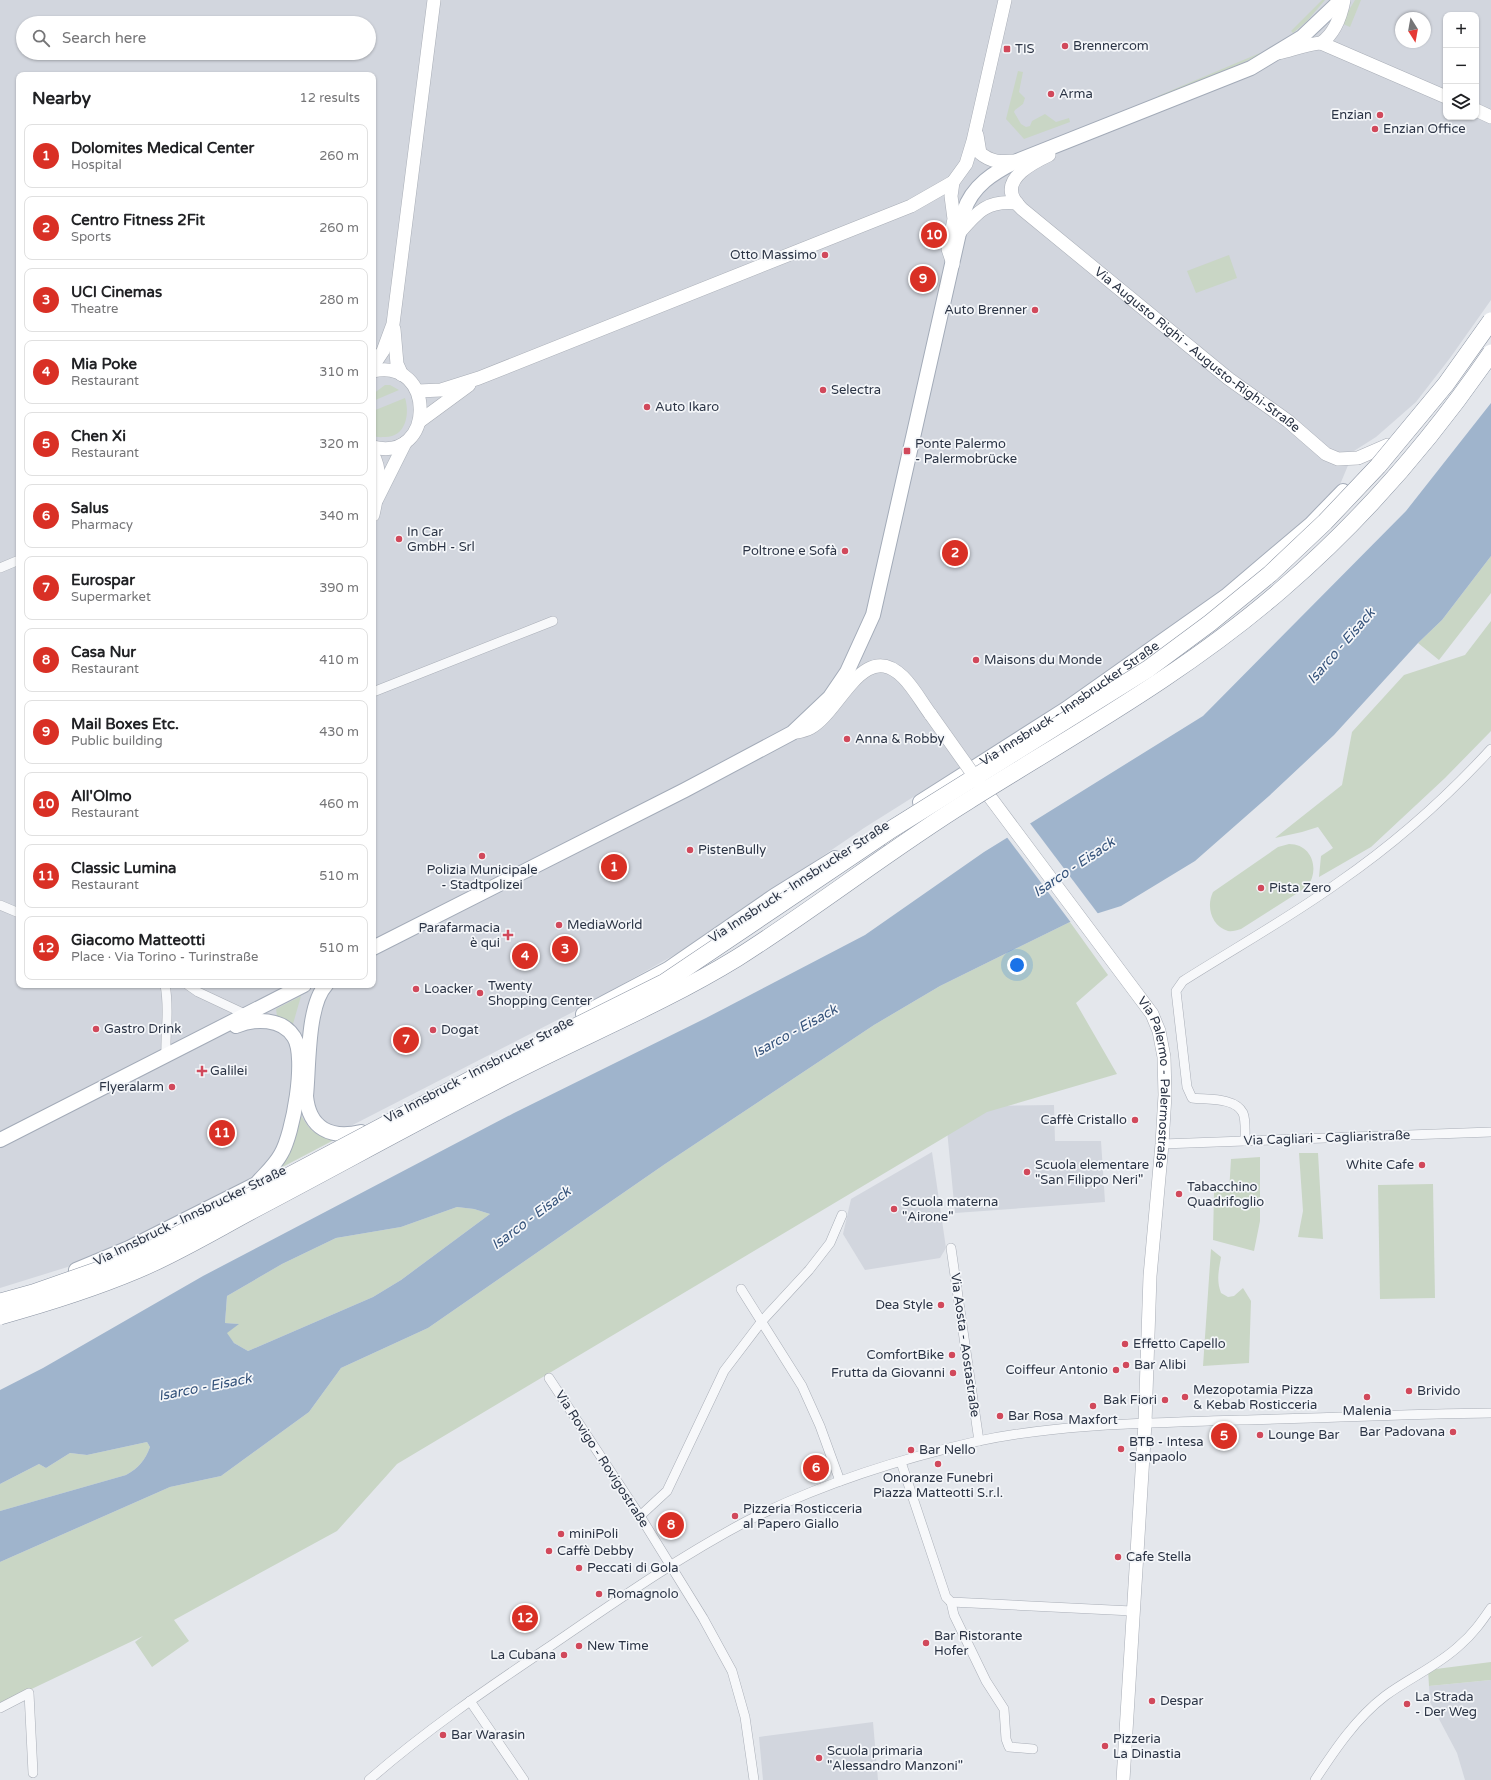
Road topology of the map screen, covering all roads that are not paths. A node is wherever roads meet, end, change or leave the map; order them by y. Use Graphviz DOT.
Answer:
graph roads {
  1 [pos="434,0"];
  2 [pos="1005,0"];
  3 [pos="1343,0"];
  4 [pos="1321,43"];
  5 [pos="1276,53"];
  6 [pos="1443,96"];
  7 [pos="1479,111"];
  8 [pos="1491,117"];
  9 [pos="977,125"];
  10 [pos="1074,138"];
  11 [pos="1017,161"];
  12 [pos="953,182"];
  13 [pos="926,198"];
  14 [pos="1017,203"];
  15 [pos="952,206"];
  16 [pos="960,232"];
  17 [pos="953,264"];
  18 [pos="1491,314"];
  19 [pos="1491,321"];
  20 [pos="393,324"];
  21 [pos="1491,353"];
  22 [pos="376,362"];
  23 [pos="376,371"];
  24 [pos="402,375"];
  25 [pos="479,378"];
  26 [pos="418,391"];
  27 [pos="420,421"];
  28 [pos="405,443"];
  29 [pos="1388,445"];
  30 [pos="376,447"];
  31 [pos="376,462"];
  32 [pos="377,499"];
  33 [pos="376,503"];
  34 [pos="16,561"];
  35 [pos="0,568"];
  36 [pos="553,621"];
  37 [pos="376,691"];
  38 [pos="1066,709"];
  39 [pos="792,733"];
  40 [pos="1491,749"];
  41 [pos="980,786"];
  42 [pos="852,847"];
  43 [pos="0,905"];
  44 [pos="16,912"];
  45 [pos="376,946"];
  46 [pos="166,988"];
  47 [pos="192,988"];
  48 [pos="298,988"];
  49 [pos="324,988"];
  50 [pos="245,1014"];
  51 [pos="206,1035"];
  52 [pos="166,1055"];
  53 [pos="361,1132"];
  54 [pos="1491,1132"];
  55 [pos="0,1140"];
  56 [pos="1245,1141"];
  57 [pos="1162,1144"];
  58 [pos="256,1184"];
  59 [pos="842,1215"];
  60 [pos="951,1248"];
  61 [pos="741,1289"];
  62 [pos="0,1295"];
  63 [pos="0,1302"];
  64 [pos="0,1316"];
  65 [pos="762,1320"];
  66 [pos="548,1378"];
  67 [pos="1491,1413"];
  68 [pos="1145,1423"];
  69 [pos="979,1441"];
  70 [pos="900,1462"];
  71 [pos="840,1481"];
  72 [pos="640,1516"];
  73 [pos="670,1565"];
  74 [pos="951,1602"];
  75 [pos="1491,1608"];
  76 [pos="1132,1611"];
  77 [pos="470,1701"];
  78 [pos="0,1708"];
  79 [pos="1033,1749"];
  80 [pos="33,1773"];
  81 [pos="369,1780"];
  82 [pos="524,1780"];
  83 [pos="754,1780"];
  84 [pos="1123,1780"];
  85 [pos="1315,1780"];
  1 -- 20 [label="main road"];
  2 -- 9 [label="main road"];
  3 -- 4 [label="main road"];
  3 -- 5 [label="main road"];
  4 -- 5 [label="main road"];
  4 -- 6 [label="main road"];
  5 -- 10 [label="main road"];
  7 -- 8 [label="main road"];
  9 -- 11 [label="main road"];
  9 -- 12 [label="main road"];
  10 -- 11 [label="main road"];
  10 -- 14 [label="main road"];
  11 -- 16 [label="main road"];
  12 -- 13 [label="main road"];
  12 -- 15 [label="main road"];
  13 -- 15 [label="main road"];
  13 -- 25 [label="main road"];
  14 -- 16 [label="main road"];
  14 -- 29 [label="main road, Via Augusto Righi - Augusto-Righi-Straße"];
  15 -- 17 [label="main road"];
  16 -- 17 [label="main road"];
  17 -- 39 [label="main road"];
  18 -- 29 [label="main road, Via Innsbruck - Innsbrucker Straße"];
  19 -- 63 [label="highway, bridge"];
  20 -- 22 [label="main road"];
  20 -- 24 [label="main road"];
  21 -- 64 [label="highway, bridge"];
  23 -- 24 [label="main road"];
  24 -- 26 [label="main road"];
  25 -- 26 [label="main road"];
  25 -- 27 [label="main road"];
  26 -- 27 [label="main road"];
  27 -- 28 [label="main road"];
  28 -- 30 [label="main road"];
  28 -- 32 [label="main road"];
  29 -- 38 [label="main road, Via Innsbruck - Innsbrucker Straße"];
  31 -- 32 [label="main road"];
  32 -- 33 [label="main road"];
  34 -- 35 [label="street"];
  36 -- 37 [label="street"];
  38 -- 41 [label="main road"];
  38 -- 42 [label="main road, Via Innsbruck - Innsbrucker Straße"];
  39 -- 41 [label="main road, Via Palermo - Palermostraße, bridge"];
  39 -- 45 [label="main road"];
  40 -- 56 [label="street"];
  41 -- 42 [label="main road"];
  41 -- 57 [label="main road, Via Palermo - Palermostraße"];
  42 -- 53 [label="main road, Via Innsbruck - Innsbrucker Straße"];
  43 -- 44 [label="street"];
  46 -- 52 [label="street"];
  47 -- 50 [label="street"];
  48 -- 50 [label="main road"];
  49 -- 53 [label="main road"];
  50 -- 51 [label="main road"];
  51 -- 52 [label="main road"];
  51 -- 58 [label="main road"];
  52 -- 55 [label="main road"];
  53 -- 58 [label="main road, Via Innsbruck - Innsbrucker Straße"];
  54 -- 56 [label="street, Via Cagliari - Cagliaristraße"];
  56 -- 57 [label="street, Via Cagliari - Cagliaristraße"];
  57 -- 68 [label="main road, Via Palermo - Palermostraße"];
  58 -- 62 [label="main road, Via Innsbruck - Innsbrucker Straße"];
  59 -- 65 [label="street"];
  60 -- 69 [label="street, Via Aosta - Aostastraße"];
  61 -- 65 [label="street"];
  65 -- 71 [label="street"];
  65 -- 72 [label="street"];
  66 -- 72 [label="street, Via Rovigo - Rovigostraße"];
  67 -- 68 [label="street"];
  68 -- 69 [label="street"];
  68 -- 76 [label="main road, Via Palermo - Palermostraße"];
  69 -- 70 [label="street"];
  70 -- 71 [label="street"];
  70 -- 74 [label="street"];
  71 -- 73 [label="street"];
  72 -- 73 [label="street, Via Rovigo - Rovigostraße"];
  73 -- 77 [label="street"];
  73 -- 83 [label="street, Via Rovigo - Rovigostraße"];
  74 -- 76 [label="street"];
  74 -- 79 [label="street"];
  75 -- 85 [label="street"];
  76 -- 84 [label="main road, Via Palermo - Palermostraße"];
  77 -- 81 [label="street"];
  77 -- 82 [label="street"];
  78 -- 80 [label="street"];
}
